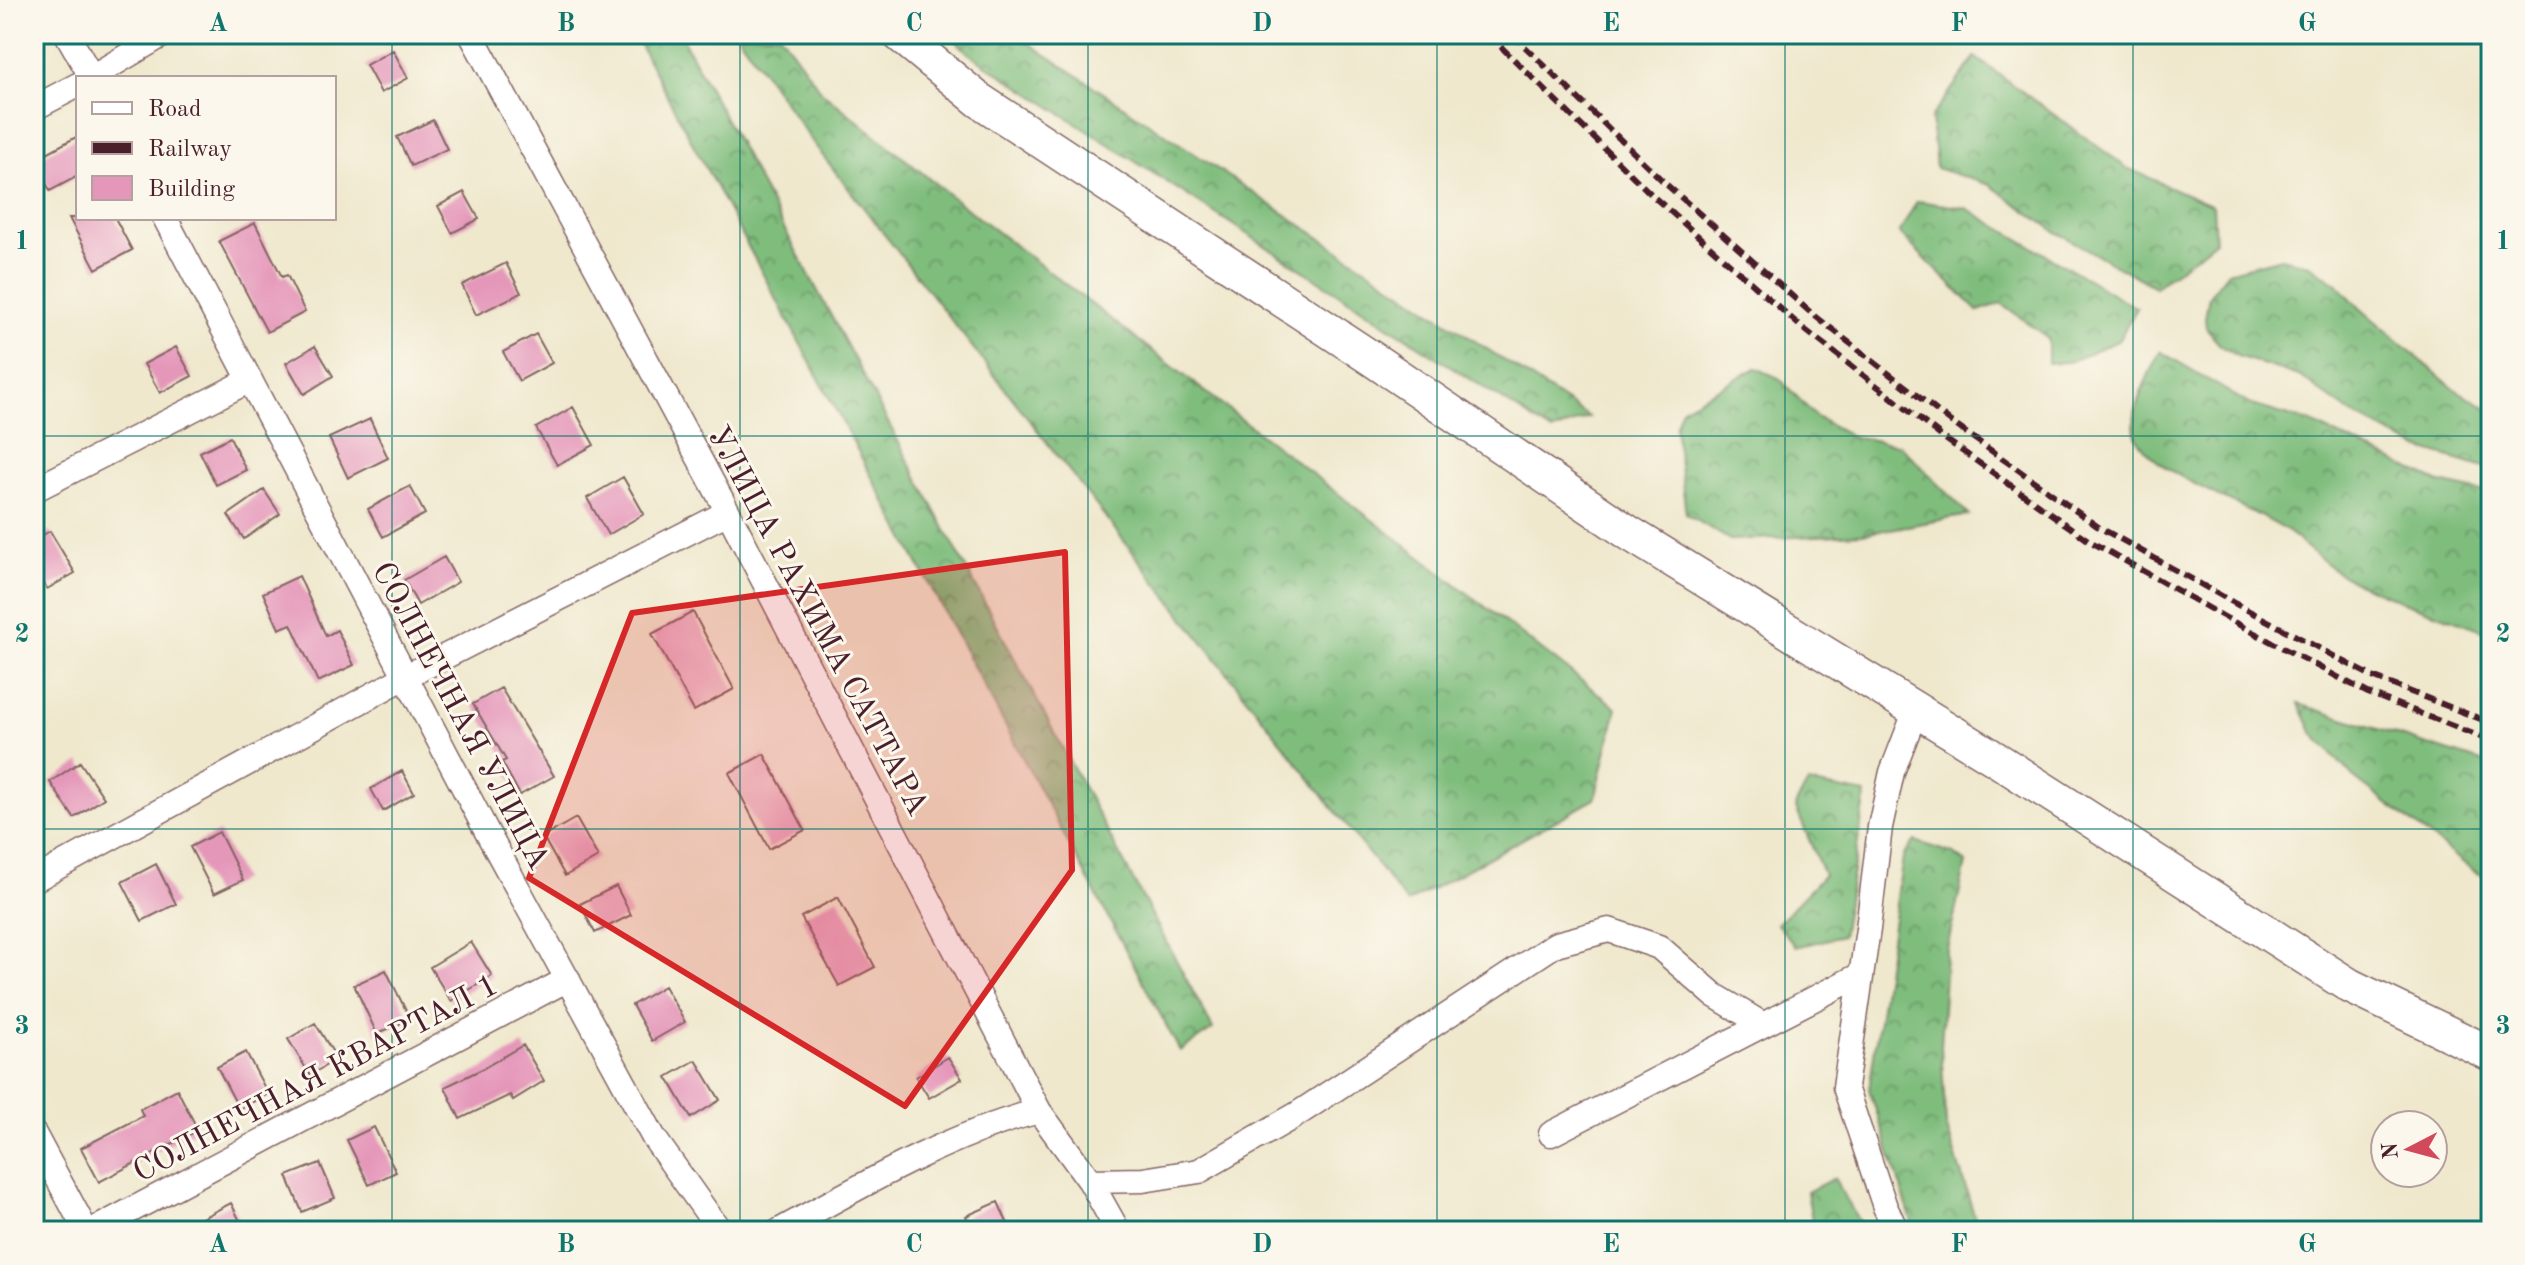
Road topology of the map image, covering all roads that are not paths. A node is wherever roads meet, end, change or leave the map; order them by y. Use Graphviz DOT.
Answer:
graph roads {
  1 [pos="67,34"];
  2 [pos="164,34"];
  3 [pos="471,34"];
  4 [pos="899,34"];
  5 [pos="90,76"];
  6 [pos="94,76"];
  7 [pos="76,86"];
  8 [pos="34,108"];
  9 [pos="166,220"];
  10 [pos="250,380"];
  11 [pos="34,490"];
  12 [pos="728,512"];
  13 [pos="405,677"];
  14 [pos="1916,710"];
  15 [pos="34,880"];
  16 [pos="1860,975"];
  17 [pos="568,979"];
  18 [pos="1762,1024"];
  19 [pos="2491,1054"];
  20 [pos="1039,1111"];
  21 [pos="34,1134"];
  22 [pos="1551,1134"];
  23 [pos="1090,1181"];
  24 [pos="89,1231"];
  25 [pos="720,1231"];
  26 [pos="779,1231"];
  27 [pos="1118,1231"];
  28 [pos="1897,1231"];
  1 -- 5 [label="street"];
  2 -- 6 [label="street"];
  3 -- 12 [label="street, УЛИЦА РАХИМА САТТАРА"];
  4 -- 14 [label="main road"];
  7 -- 8 [label="street"];
  9 -- 10 [label="street, СОЛНЕЧНАЯ УЛИЦА"];
  10 -- 11 [label="street"];
  10 -- 13 [label="street, СОЛНЕЧНАЯ УЛИЦА"];
  12 -- 13 [label="street"];
  12 -- 20 [label="street, УЛИЦА РАХИМА САТТАРА"];
  13 -- 15 [label="street"];
  13 -- 17 [label="street, СОЛНЕЧНАЯ УЛИЦА"];
  14 -- 16 [label="street"];
  14 -- 19 [label="main road"];
  16 -- 18 [label="street"];
  16 -- 28 [label="street"];
  17 -- 24 [label="street, СОЛНЕЧНАЯ КВАРТАЛ 1"];
  17 -- 25 [label="street, СОЛНЕЧНАЯ УЛИЦА"];
  18 -- 22 [label="street"];
  18 -- 23 [label="street"];
  20 -- 23 [label="street, УЛИЦА РАХИМА САТТАРА"];
  20 -- 26 [label="street"];
  21 -- 24 [label="street"];
  23 -- 27 [label="street, УЛИЦА РАХИМА САТТАРА"];
}
